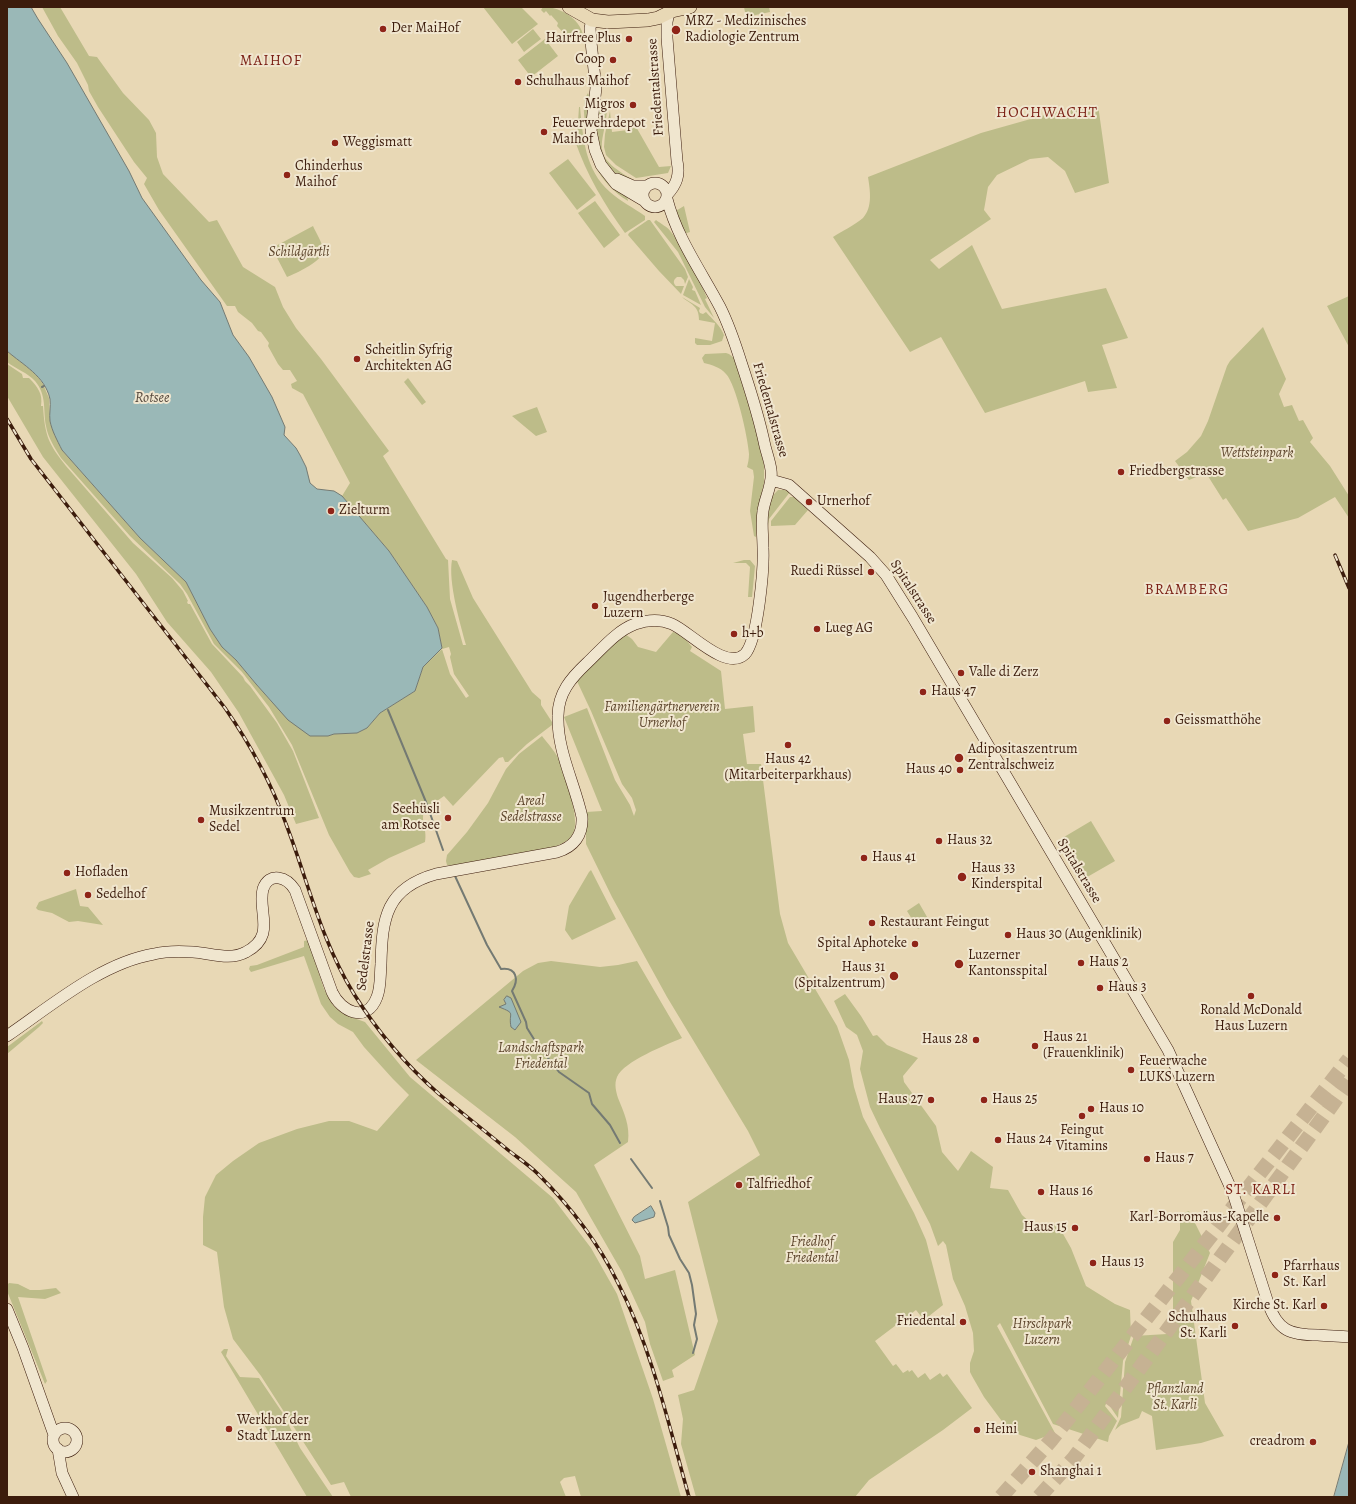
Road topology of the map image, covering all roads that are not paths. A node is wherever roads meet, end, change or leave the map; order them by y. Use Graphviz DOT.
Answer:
graph roads {
  1 [pos="569,7"];
  2 [pos="690,7"];
  3 [pos="669,12"];
  4 [pos="592,20"];
  5 [pos="677,161"];
  6 [pos="611,177"];
  7 [pos="659,184"];
  8 [pos="646,186"];
  9 [pos="667,197"];
  10 [pos="643,200"];
  11 [pos="656,208"];
  12 [pos="679,234"];
  13 [pos="771,480"];
  14 [pos="746,653"];
  15 [pos="7,1036"];
  16 [pos="7,1309"];
  17 [pos="1349,1337"];
  18 [pos="45,1408"];
  19 [pos="65,1428"];
  20 [pos="54,1435"];
  21 [pos="58,1450"];
  22 [pos="70,1450"];
  23 [pos="71,1492"];
  1 -- 4 [label="main road"];
  2 -- 3 [label="main road"];
  3 -- 4 [label="main road"];
  3 -- 5 [label="main road, Friedentalstrasse"];
  4 -- 6 [label="main road"];
  5 -- 7 [label="main road, Friedentalstrasse"];
  5 -- 9 [label="main road, Friedentalstrasse"];
  6 -- 8 [label="main road"];
  6 -- 10 [label="main road"];
  7 -- 8 [label="main road"];
  7 -- 9 [label="main road"];
  8 -- 10 [label="main road"];
  9 -- 11 [label="main road"];
  9 -- 12 [label="main road, Friedentalstrasse"];
  10 -- 11 [label="main road"];
  11 -- 12 [label="main road, Friedentalstrasse"];
  12 -- 13 [label="main road, Friedentalstrasse"];
  13 -- 14 [label="main road, Friedentalstrasse"];
  13 -- 17 [label="main road, Spitalstrasse"];
  14 -- 15 [label="main road, Sedelstrasse"];
  16 -- 18 [label="main road"];
  18 -- 19 [label="main road"];
  18 -- 20 [label="main road"];
  19 -- 20 [label="main road"];
  19 -- 22 [label="main road"];
  20 -- 21 [label="main road"];
  21 -- 22 [label="main road"];
  21 -- 23 [label="main road"];
  22 -- 23 [label="main road"];
}
